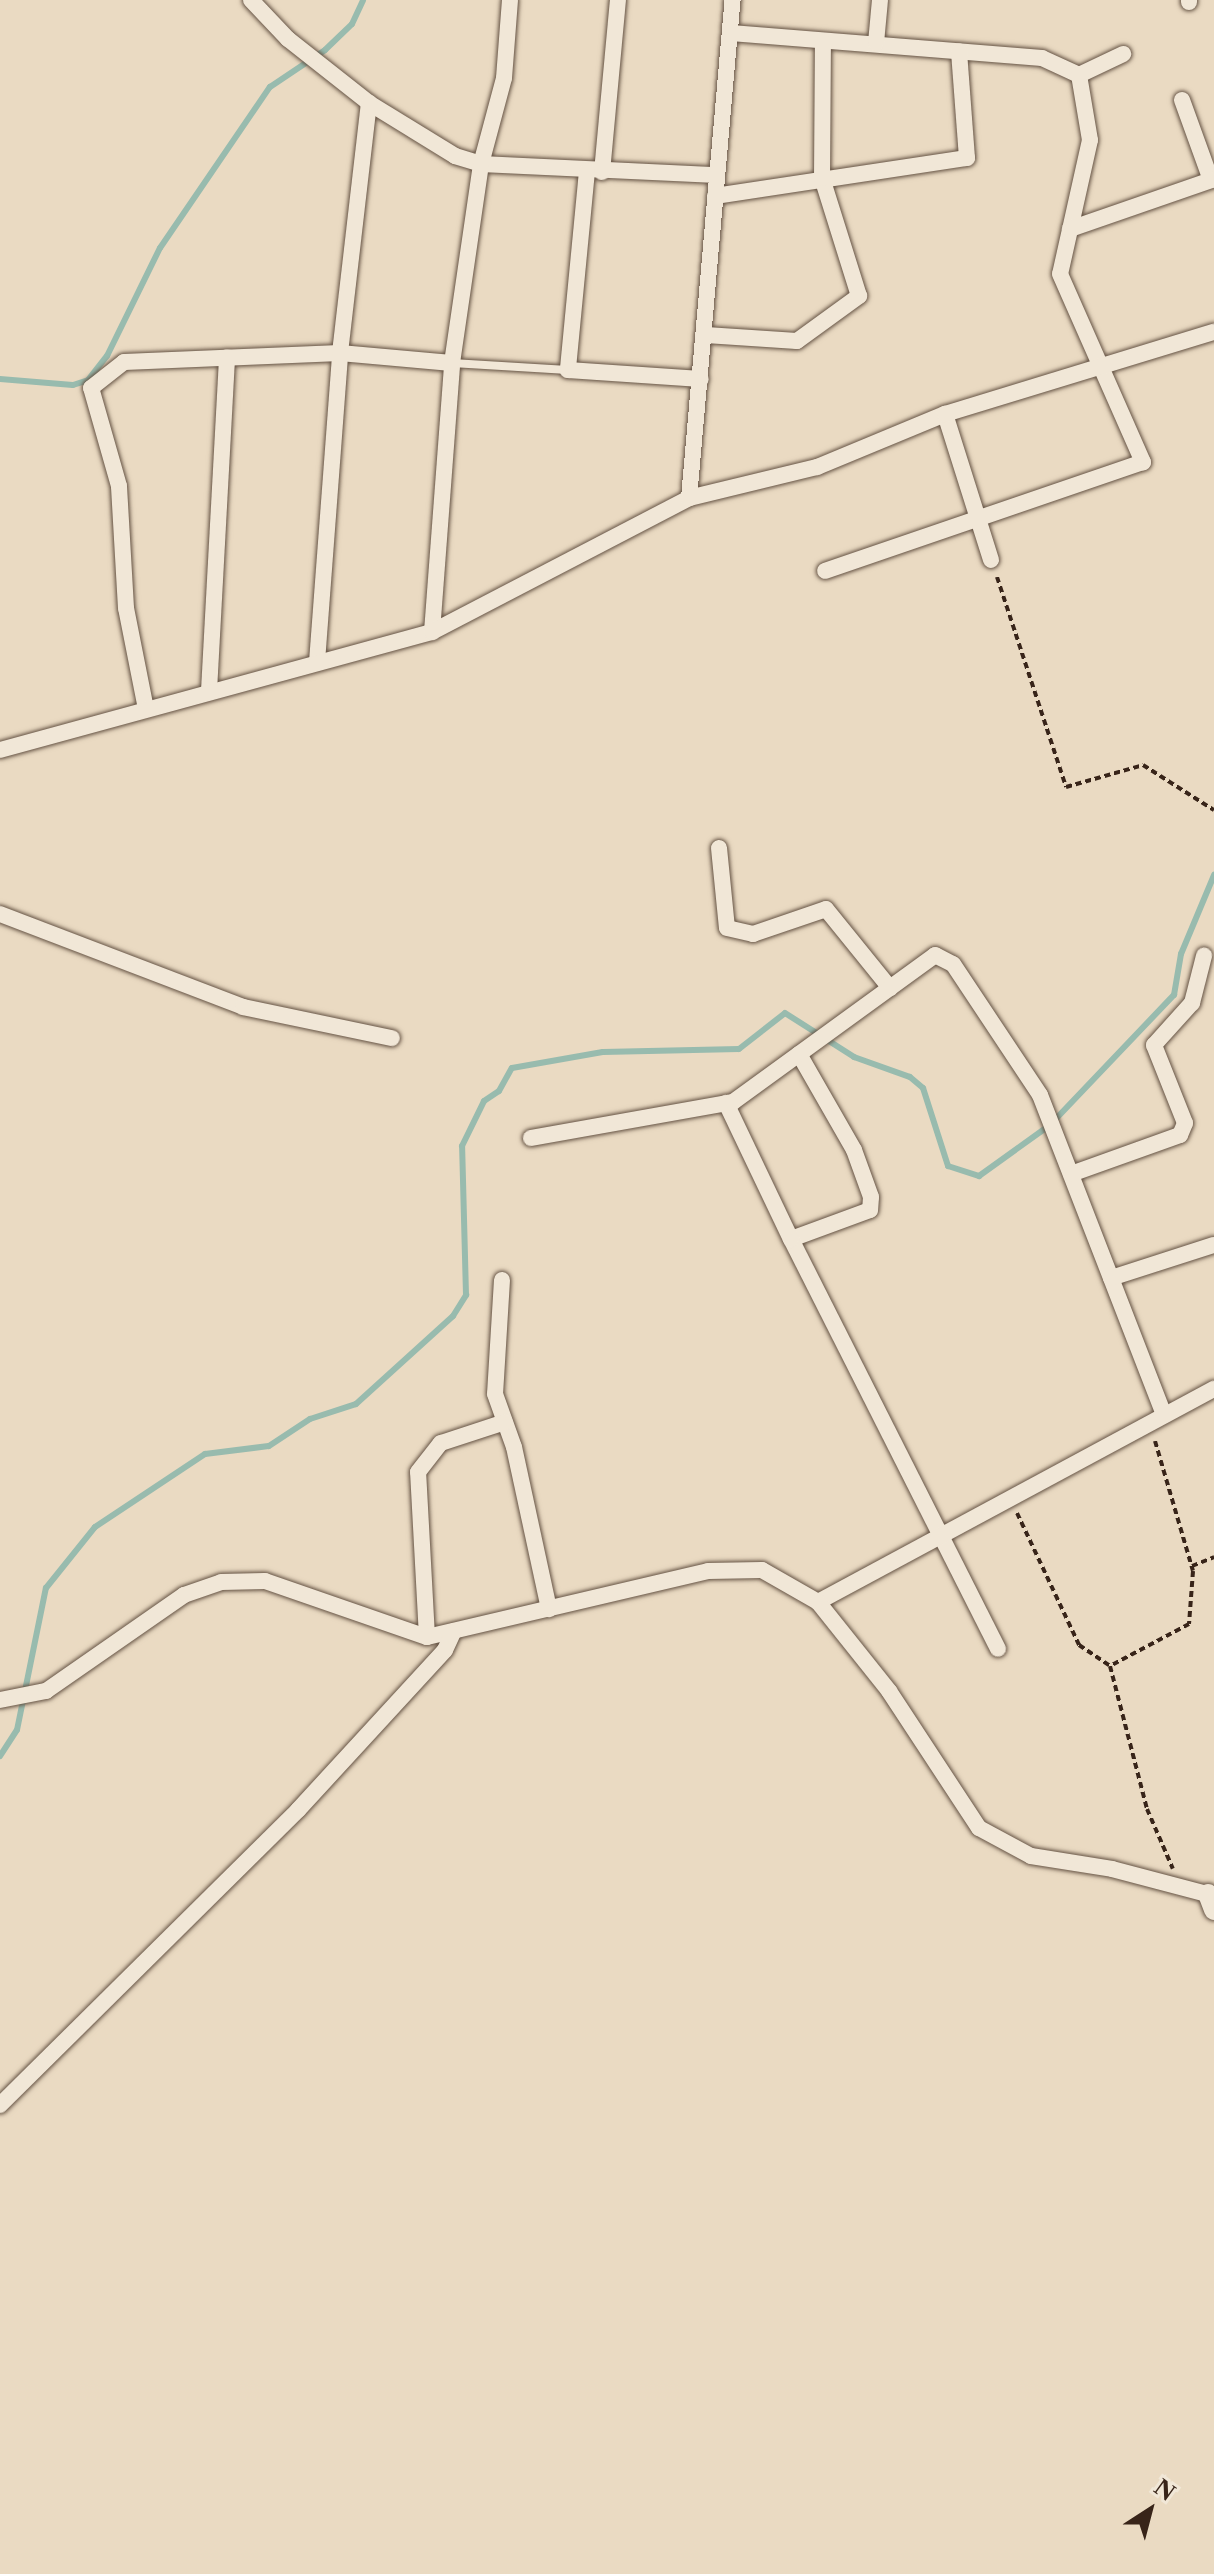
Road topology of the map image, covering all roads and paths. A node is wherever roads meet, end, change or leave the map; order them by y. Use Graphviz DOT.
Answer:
graph roads {
  1 [pos="251,0"];
  2 [pos="510,0"];
  3 [pos="618,0"];
  4 [pos="733,0"];
  5 [pos="880,0"];
  6 [pos="731,33"];
  7 [pos="823,42"];
  8 [pos="876,43"];
  9 [pos="959,51"];
  10 [pos="1123,54"];
  11 [pos="1079,75"];
  12 [pos="1182,100"];
  13 [pos="369,103"];
  14 [pos="481,164"];
  15 [pos="594,172"];
  16 [pos="717,175"];
  17 [pos="822,178"];
  18 [pos="1212,180"];
  19 [pos="715,196"];
  20 [pos="1070,229"];
  21 [pos="1214,332"];
  22 [pos="706,335"];
  23 [pos="340,353"];
  24 [pos="227,357"];
  25 [pos="452,363"];
  26 [pos="1104,368"];
  27 [pos="568,370"];
  28 [pos="701,379"];
  29 [pos="945,414"];
  30 [pos="689,498"];
  31 [pos="979,518"];
  32 [pos="991,560"];
  33 [pos="825,571"];
  34 [pos="432,632"];
  35 [pos="317,662"];
  36 [pos="209,691"];
  37 [pos="146,709"];
  38 [pos="0,750"];
  39 [pos="1214,810"];
  40 [pos="719,848"];
  41 [pos="0,914"];
  42 [pos="1204,956"];
  43 [pos="890,988"];
  44 [pos="392,1038"];
  45 [pos="799,1054"];
  46 [pos="726,1103"];
  47 [pos="531,1138"];
  48 [pos="1071,1174"];
  49 [pos="791,1239"];
  50 [pos="1214,1245"];
  51 [pos="1111,1278"];
  52 [pos="502,1280"];
  53 [pos="1214,1389"];
  54 [pos="1157,1419"];
  55 [pos="505,1422"];
  56 [pos="1009,1497"];
  57 [pos="939,1534"];
  58 [pos="1214,1557"];
  59 [pos="1192,1566"];
  60 [pos="818,1602"];
  61 [pos="549,1609"];
  62 [pos="454,1631"];
  63 [pos="427,1637"];
  64 [pos="998,1649"];
  65 [pos="1110,1666"];
  66 [pos="0,1700"];
  67 [pos="1177,1888"];
  68 [pos="1212,1900"];
  69 [pos="0,2105"];
  1 -- 13 [label="street"];
  2 -- 14 [label="street"];
  3 -- 15 [label="street"];
  4 -- 6 [label="street"];
  5 -- 8 [label="street"];
  6 -- 7 [label="street"];
  6 -- 16 [label="street"];
  7 -- 8 [label="street"];
  7 -- 17 [label="street"];
  8 -- 9 [label="street"];
  9 -- 11 [label="street"];
  9 -- 17 [label="street"];
  10 -- 11 [label="street"];
  11 -- 20 [label="street"];
  12 -- 18 [label="street"];
  13 -- 14 [label="street"];
  13 -- 23 [label="street"];
  14 -- 15 [label="street"];
  14 -- 25 [label="street"];
  15 -- 16 [label="street"];
  15 -- 27 [label="street"];
  16 -- 19 [label="street"];
  17 -- 19 [label="street"];
  17 -- 22 [label="street"];
  18 -- 20 [label="street"];
  19 -- 22 [label="street"];
  20 -- 26 [label="street"];
  21 -- 26 [label="street"];
  22 -- 28 [label="street"];
  23 -- 24 [label="street"];
  23 -- 25 [label="street"];
  23 -- 35 [label="street"];
  24 -- 36 [label="street"];
  24 -- 37 [label="street"];
  25 -- 27 [label="lane"];
  25 -- 34 [label="street"];
  26 -- 29 [label="street"];
  26 -- 31 [label="street"];
  27 -- 28 [label="street"];
  28 -- 30 [label="street"];
  29 -- 30 [label="street"];
  29 -- 31 [label="street"];
  30 -- 34 [label="street"];
  31 -- 32 [label="street"];
  31 -- 33 [label="street"];
  32 -- 39 [label="path"];
  34 -- 35 [label="street"];
  35 -- 36 [label="street"];
  36 -- 37 [label="street"];
  37 -- 38 [label="street"];
  40 -- 43 [label="street"];
  41 -- 44 [label="street"];
  42 -- 48 [label="street"];
  43 -- 45 [label="street"];
  43 -- 48 [label="street"];
  45 -- 46 [label="street"];
  45 -- 49 [label="street"];
  46 -- 47 [label="street"];
  46 -- 49 [label="street"];
  48 -- 51 [label="street"];
  49 -- 57 [label="street"];
  50 -- 51 [label="street"];
  51 -- 54 [label="street"];
  52 -- 55 [label="street"];
  53 -- 54 [label="street"];
  54 -- 56 [label="street"];
  54 -- 59 [label="path"];
  55 -- 61 [label="street"];
  55 -- 63 [label="street"];
  56 -- 57 [label="street"];
  56 -- 65 [label="path"];
  57 -- 60 [label="street"];
  57 -- 64 [label="street"];
  58 -- 59 [label="path"];
  59 -- 65 [label="path"];
  60 -- 61 [label="street"];
  60 -- 67 [label="street"];
  61 -- 62 [label="street"];
  62 -- 63 [label="street"];
  62 -- 69 [label="street"];
  63 -- 66 [label="street"];
  65 -- 67 [label="path"];
  67 -- 68 [label="street"];
}
